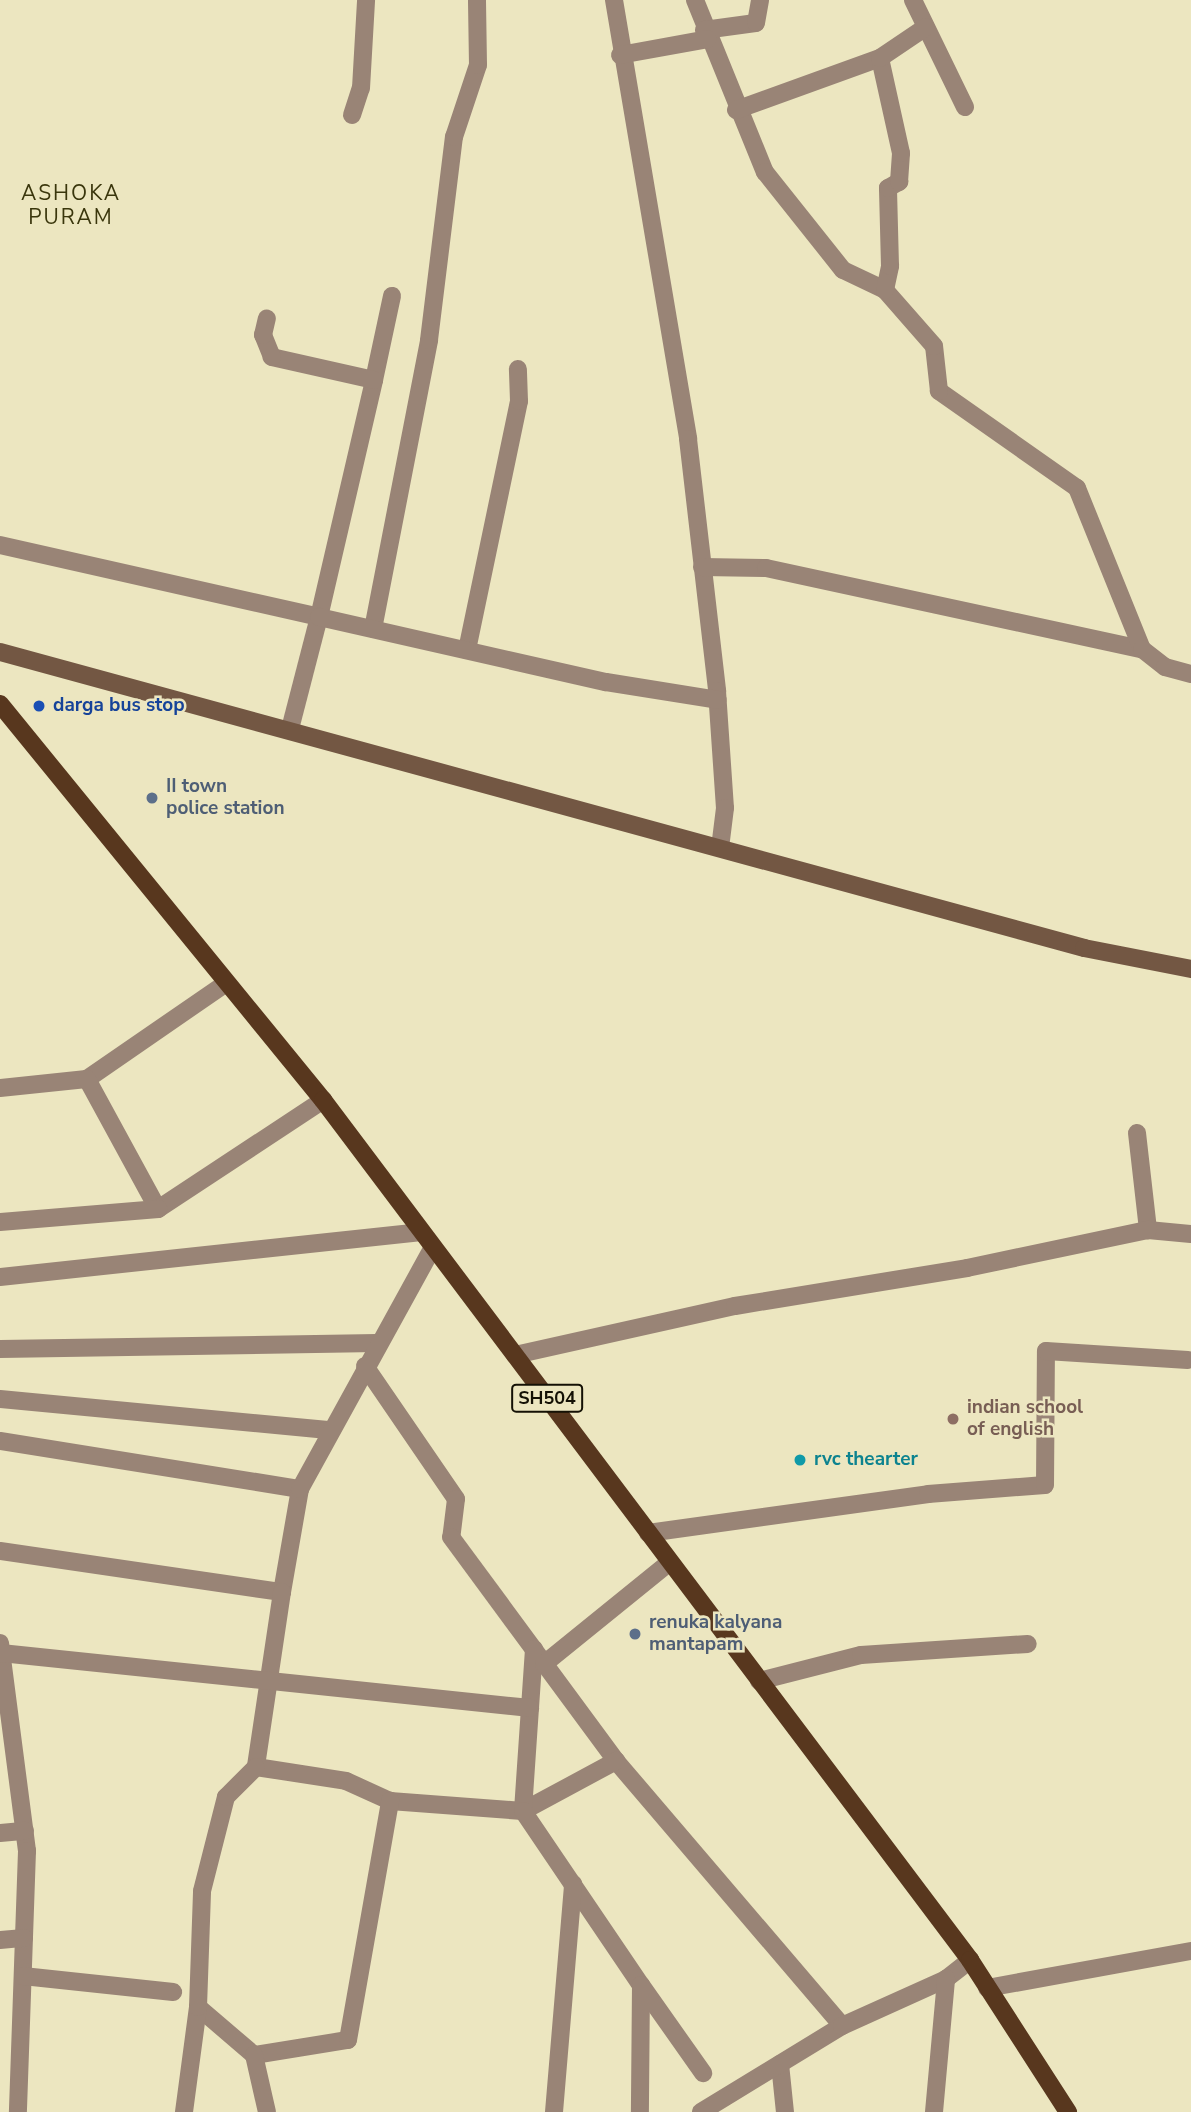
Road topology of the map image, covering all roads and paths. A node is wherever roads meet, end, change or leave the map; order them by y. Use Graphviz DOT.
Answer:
graph roads {
  1 [pos="366,0"];
  2 [pos="477,0"];
  3 [pos="614,0"];
  4 [pos="695,0"];
  5 [pos="760,0"];
  6 [pos="913,0"];
  7 [pos="926,27"];
  8 [pos="706,35"];
  9 [pos="620,55"];
  10 [pos="880,58"];
  11 [pos="965,107"];
  12 [pos="736,110"];
  13 [pos="352,115"];
  14 [pos="884,290"];
  15 [pos="392,296"];
  16 [pos="267,318"];
  17 [pos="518,369"];
  18 [pos="374,380"];
  19 [pos="0,544"];
  20 [pos="702,567"];
  21 [pos="319,617"];
  22 [pos="373,629"];
  23 [pos="1142,649"];
  24 [pos="467,650"];
  25 [pos="0,652"];
  26 [pos="1191,674"];
  27 [pos="718,700"];
  28 [pos="0,704"];
  29 [pos="290,729"];
  30 [pos="720,848"];
  31 [pos="1191,969"];
  32 [pos="226,983"];
  33 [pos="87,1079"];
  34 [pos="0,1088"];
  35 [pos="323,1100"];
  36 [pos="1137,1133"];
  37 [pos="158,1209"];
  38 [pos="0,1222"];
  39 [pos="1147,1230"];
  40 [pos="422,1232"];
  41 [pos="1191,1234"];
  42 [pos="433,1247"];
  43 [pos="0,1277"];
  44 [pos="377,1343"];
  45 [pos="0,1349"];
  46 [pos="515,1355"];
  47 [pos="1190,1356"];
  48 [pos="365,1366"];
  49 [pos="0,1399"];
  50 [pos="331,1430"];
  51 [pos="0,1441"];
  52 [pos="300,1489"];
  53 [pos="648,1533"];
  54 [pos="0,1550"];
  55 [pos="670,1562"];
  56 [pos="282,1592"];
  57 [pos="1028,1644"];
  58 [pos="1,1648"];
  59 [pos="534,1649"];
  60 [pos="544,1664"];
  61 [pos="760,1681"];
  62 [pos="268,1686"];
  63 [pos="530,1708"];
  64 [pos="6,1732"];
  65 [pos="616,1761"];
  66 [pos="256,1767"];
  67 [pos="390,1801"];
  68 [pos="523,1811"];
  69 [pos="24,1831"];
  70 [pos="0,1833"];
  71 [pos="573,1884"];
  72 [pos="24,1938"];
  73 [pos="0,1940"];
  74 [pos="1191,1951"];
  75 [pos="970,1960"];
  76 [pos="23,1976"];
  77 [pos="946,1979"];
  78 [pos="641,1985"];
  79 [pos="987,1988"];
  80 [pos="173,1992"];
  81 [pos="198,2007"];
  82 [pos="842,2026"];
  83 [pos="254,2055"];
  84 [pos="780,2064"];
  85 [pos="703,2073"];
  86 [pos="0,2108"];
  87 [pos="18,2111"];
  88 [pos="184,2112"];
  89 [pos="267,2112"];
  90 [pos="554,2112"];
  91 [pos="640,2112"];
  92 [pos="701,2112"];
  93 [pos="785,2112"];
  94 [pos="934,2112"];
  95 [pos="1068,2112"];
  1 -- 13 [label="street"];
  2 -- 22 [label="street"];
  3 -- 9 [label="street"];
  4 -- 8 [label="street"];
  5 -- 8 [label="street"];
  6 -- 7 [label="street"];
  7 -- 10 [label="street"];
  7 -- 11 [label="street"];
  8 -- 9 [label="street"];
  8 -- 12 [label="street"];
  9 -- 20 [label="street"];
  10 -- 12 [label="street"];
  10 -- 14 [label="street"];
  12 -- 14 [label="street"];
  14 -- 23 [label="street"];
  15 -- 18 [label="street"];
  16 -- 18 [label="street"];
  17 -- 24 [label="street"];
  18 -- 21 [label="street"];
  19 -- 21 [label="street"];
  20 -- 23 [label="street"];
  20 -- 27 [label="street"];
  21 -- 22 [label="street"];
  21 -- 29 [label="street"];
  22 -- 24 [label="street"];
  23 -- 26 [label="street"];
  24 -- 27 [label="street"];
  25 -- 29 [label="street"];
  27 -- 30 [label="street"];
  28 -- 32 [label="main road, SH504"];
  29 -- 30 [label="street"];
  30 -- 31 [label="street"];
  32 -- 33 [label="street"];
  32 -- 35 [label="main road, SH504"];
  33 -- 34 [label="street"];
  33 -- 37 [label="street"];
  35 -- 37 [label="street"];
  35 -- 40 [label="main road, SH504"];
  36 -- 39 [label="street"];
  37 -- 38 [label="street"];
  39 -- 41 [label="street"];
  39 -- 46 [label="street"];
  40 -- 42 [label="main road, SH504"];
  40 -- 43 [label="street"];
  42 -- 44 [label="street"];
  42 -- 46 [label="main road, SH504"];
  44 -- 45 [label="street"];
  44 -- 48 [label="street"];
  46 -- 53 [label="main road, SH504"];
  47 -- 53 [label="street"];
  48 -- 50 [label="street"];
  48 -- 59 [label="street"];
  49 -- 50 [label="street"];
  50 -- 52 [label="street"];
  51 -- 52 [label="street"];
  52 -- 56 [label="street"];
  53 -- 55 [label="main road, SH504"];
  54 -- 56 [label="street"];
  55 -- 60 [label="street"];
  55 -- 61 [label="main road, SH504"];
  56 -- 62 [label="street"];
  57 -- 61 [label="street"];
  58 -- 62 [label="street"];
  58 -- 64 [label="street"];
  59 -- 60 [label="street"];
  59 -- 63 [label="street"];
  60 -- 65 [label="street"];
  61 -- 75 [label="main road, SH504"];
  62 -- 63 [label="street"];
  62 -- 66 [label="street"];
  63 -- 68 [label="street"];
  64 -- 69 [label="street"];
  65 -- 68 [label="street"];
  65 -- 82 [label="street"];
  66 -- 67 [label="street"];
  66 -- 81 [label="street"];
  67 -- 68 [label="street"];
  67 -- 83 [label="street"];
  68 -- 71 [label="street"];
  69 -- 70 [label="street"];
  69 -- 72 [label="street"];
  71 -- 78 [label="street"];
  71 -- 90 [label="street"];
  72 -- 73 [label="street"];
  72 -- 76 [label="street"];
  74 -- 79 [label="street"];
  75 -- 77 [label="street"];
  75 -- 79 [label="main road, SH504"];
  76 -- 80 [label="street"];
  76 -- 87 [label="street"];
  77 -- 82 [label="street"];
  77 -- 94 [label="street"];
  78 -- 85 [label="street"];
  78 -- 91 [label="street"];
  79 -- 95 [label="main road, SH504"];
  81 -- 83 [label="street"];
  81 -- 88 [label="street"];
  82 -- 84 [label="street"];
  83 -- 89 [label="street"];
  84 -- 92 [label="street"];
  84 -- 93 [label="street"];
  86 -- 87 [label="street"];
}
